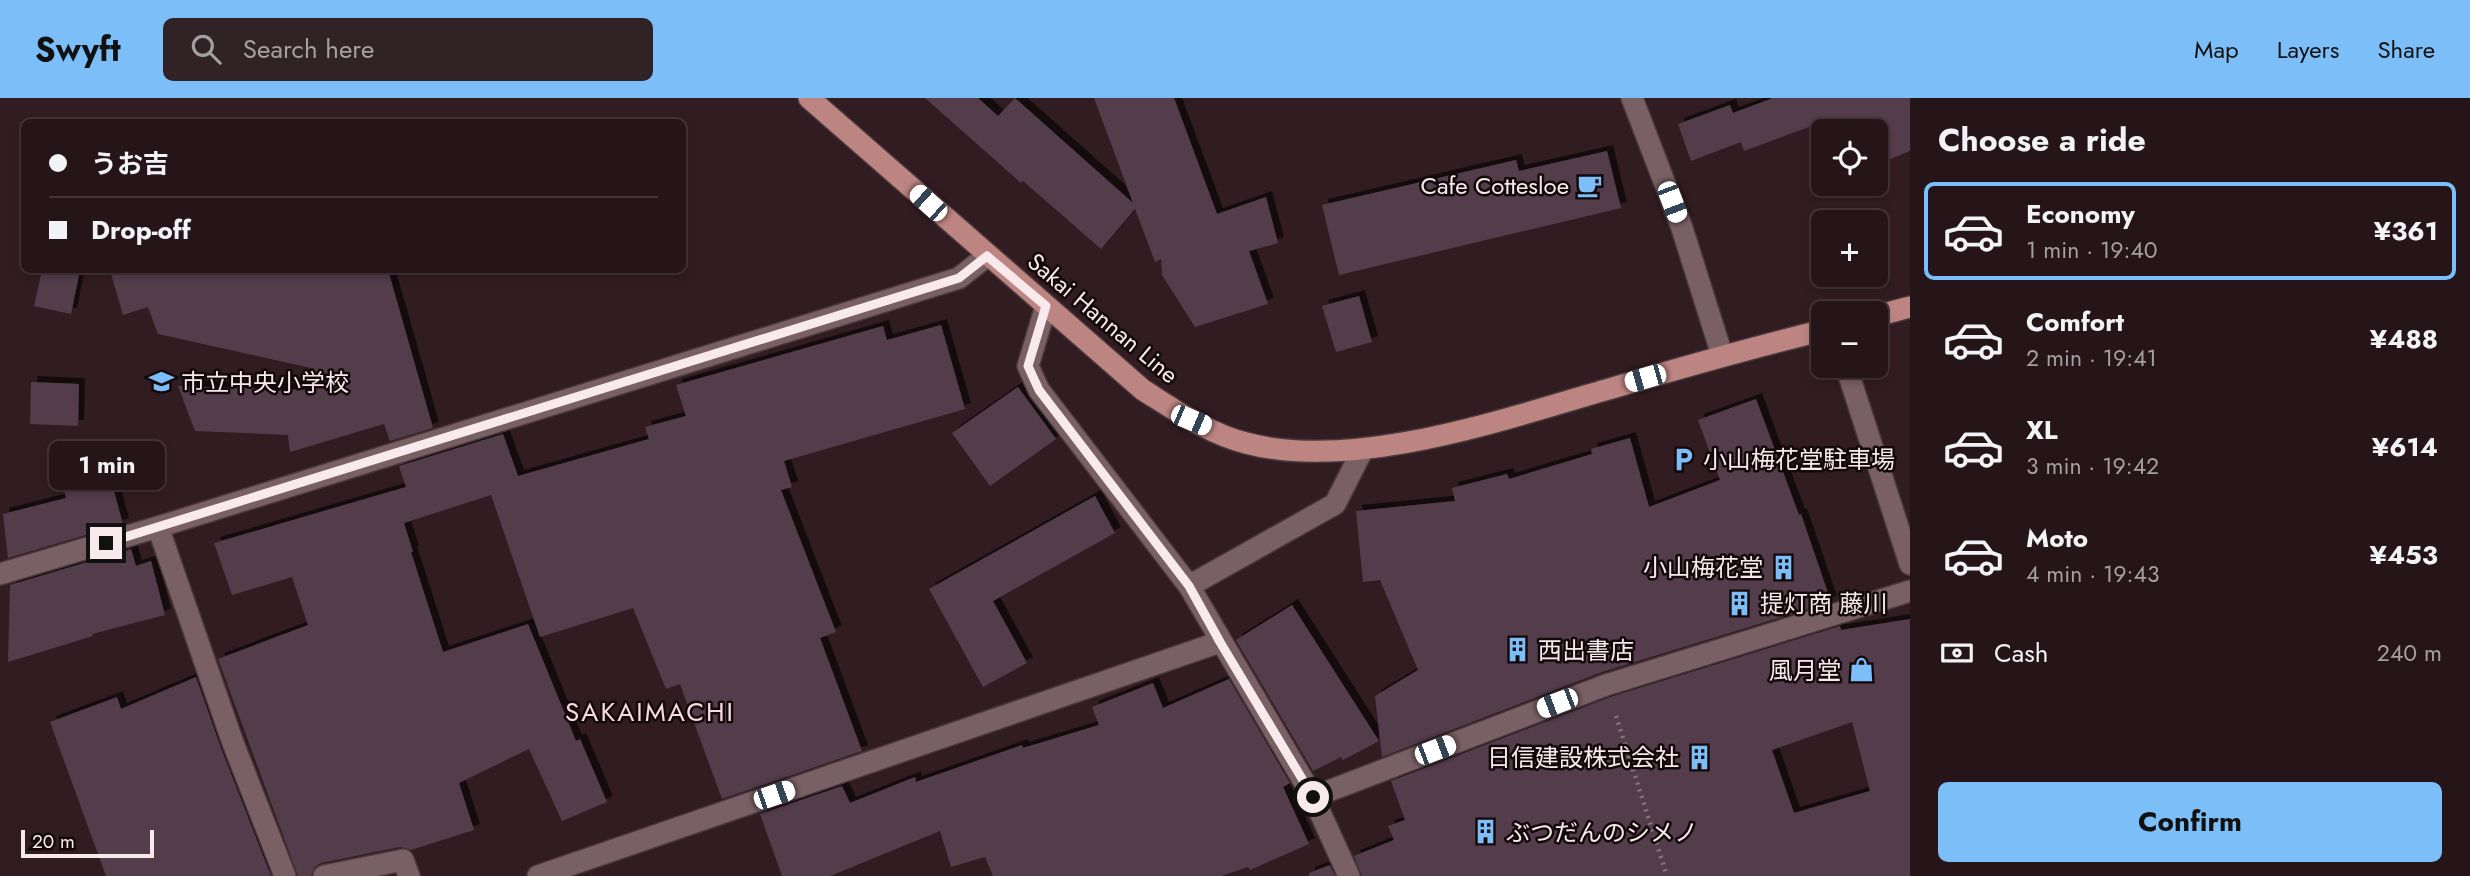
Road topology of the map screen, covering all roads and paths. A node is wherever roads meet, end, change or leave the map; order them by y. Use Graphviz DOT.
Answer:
graph roads {
  1 [pos="808,98"];
  2 [pos="1632,98"];
  3 [pos="987,256"];
  4 [pos="1046,306"];
  5 [pos="1910,307"];
  6 [pos="1888,313"];
  7 [pos="1811,333"];
  8 [pos="1722,355"];
  9 [pos="1850,378"];
  10 [pos="1363,449"];
  11 [pos="158,527"];
  12 [pos="1910,564"];
  13 [pos="0,574"];
  14 [pos="1189,586"];
  15 [pos="1910,591"];
  16 [pos="1220,642"];
  17 [pos="1606,685"];
  18 [pos="1313,797"];
  19 [pos="1343,874"];
  20 [pos="285,876"];
  21 [pos="324,876"];
  22 [pos="409,876"];
  23 [pos="538,876"];
  24 [pos="1667,876"];
  1 -- 3 [label="main road, Sakai Hannan Line"];
  2 -- 8 [label="street"];
  3 -- 4 [label="main road, Sakai Hannan Line"];
  3 -- 11 [label="street"];
  4 -- 10 [label="main road, Sakai Hannan Line"];
  4 -- 14 [label="street"];
  5 -- 6 [label="main road"];
  7 -- 8 [label="main road, Sakai Hannan Line"];
  8 -- 10 [label="main road, Sakai Hannan Line"];
  9 -- 12 [label="street"];
  10 -- 14 [label="street"];
  11 -- 13 [label="street"];
  11 -- 20 [label="street"];
  14 -- 16 [label="street"];
  15 -- 17 [label="street"];
  16 -- 18 [label="street"];
  16 -- 23 [label="street"];
  17 -- 18 [label="street"];
  17 -- 24 [label="path"];
  18 -- 19 [label="street"];
  21 -- 22 [label="street"];
}
